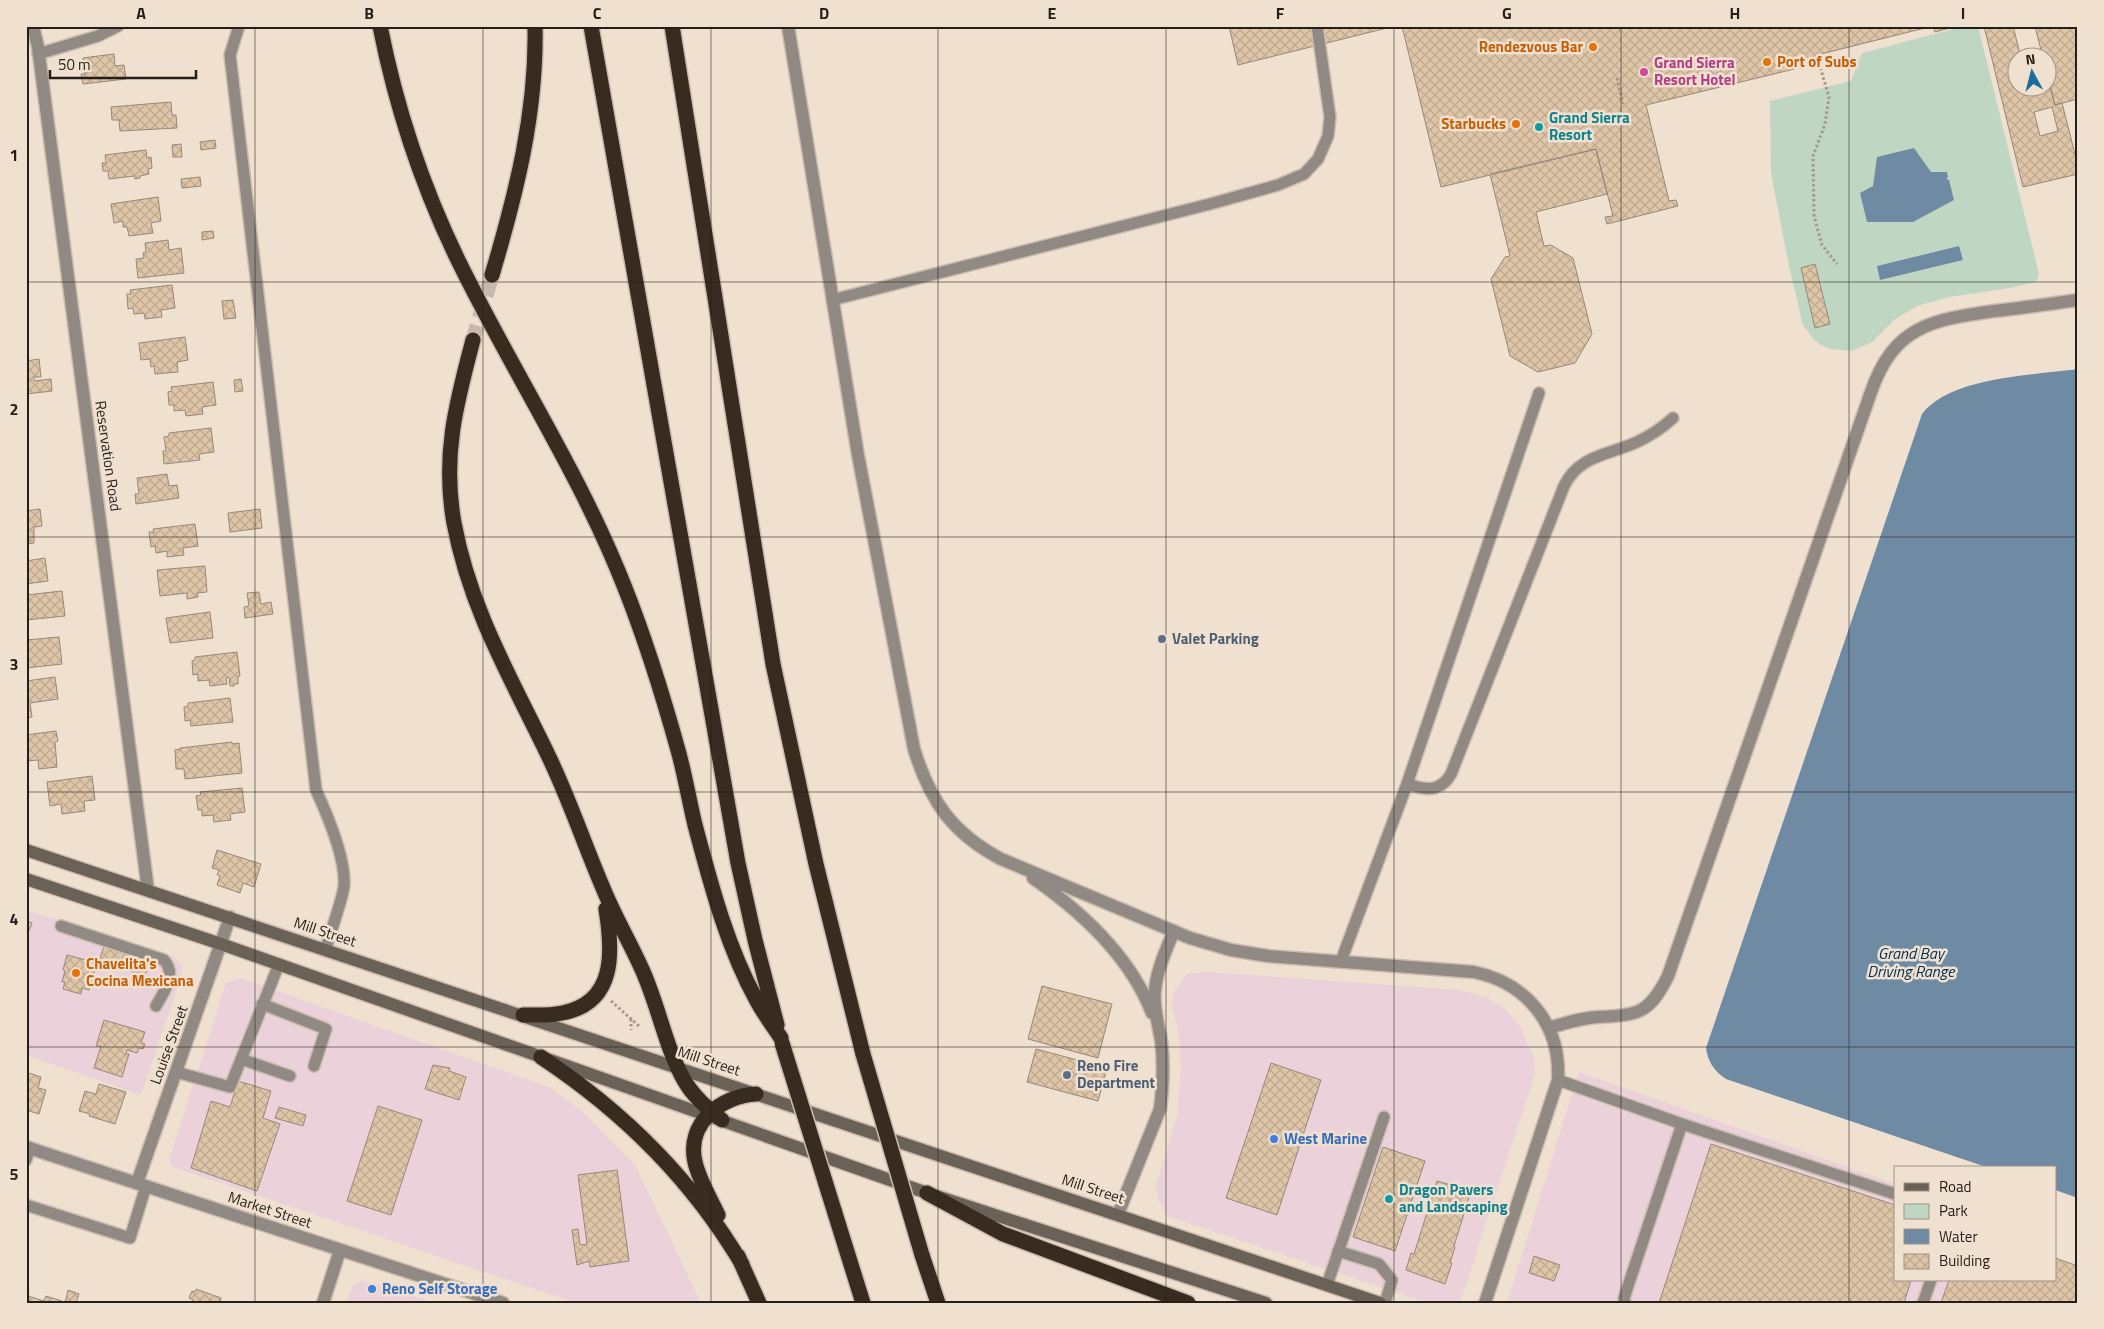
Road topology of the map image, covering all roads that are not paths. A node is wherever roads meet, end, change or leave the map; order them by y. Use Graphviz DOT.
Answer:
graph roads {
  1 [pos="33,26"];
  2 [pos="118,26"];
  3 [pos="239,26"];
  4 [pos="380,26"];
  5 [pos="536,26"];
  6 [pos="591,26"];
  7 [pos="672,26"];
  8 [pos="788,26"];
  9 [pos="1317,26"];
  10 [pos="38,54"];
  11 [pos="492,276"];
  12 [pos="832,300"];
  13 [pos="2078,300"];
  14 [pos="473,340"];
  15 [pos="1539,393"];
  16 [pos="1673,418"];
  17 [pos="1407,784"];
  18 [pos="26,850"];
  19 [pos="1000,859"];
  20 [pos="26,879"];
  21 [pos="603,888"];
  22 [pos="148,890"];
  23 [pos="230,917"];
  24 [pos="61,926"];
  25 [pos="1174,931"];
  26 [pos="221,944"];
  27 [pos="326,949"];
  28 [pos="1341,961"];
  29 [pos="278,964"];
  30 [pos="262,1004"];
  31 [pos="156,1006"];
  32 [pos="523,1015"];
  33 [pos="1549,1028"];
  34 [pos="782,1040"];
  35 [pos="1161,1040"];
  36 [pos="542,1057"];
  37 [pos="241,1059"];
  38 [pos="314,1066"];
  39 [pos="678,1067"];
  40 [pos="176,1072"];
  41 [pos="290,1076"];
  42 [pos="1558,1080"];
  43 [pos="756,1094"];
  44 [pos="713,1115"];
  45 [pos="1384,1117"];
  46 [pos="1682,1124"];
  47 [pos="28,1152"];
  48 [pos="142,1185"];
  49 [pos="927,1193"];
  50 [pos="1894,1194"];
  51 [pos="26,1205"];
  52 [pos="1118,1214"];
  53 [pos="340,1250"];
  54 [pos="1338,1251"];
  55 [pos="742,1264"];
  56 [pos="1930,1282"];
  57 [pos="1327,1285"];
  58 [pos="474,1298"];
  59 [pos="323,1303"];
  60 [pos="503,1303"];
  61 [pos="759,1303"];
  62 [pos="864,1303"];
  63 [pos="938,1303"];
  64 [pos="1188,1303"];
  65 [pos="1266,1303"];
  66 [pos="1380,1303"];
  67 [pos="1385,1303"];
  68 [pos="1485,1303"];
  69 [pos="1625,1303"];
  70 [pos="1923,1303"];
  1 -- 10 [label="street, Reservation Road"];
  2 -- 10 [label="lane"];
  3 -- 27 [label="lane"];
  4 -- 34 [label="highway"];
  5 -- 11 [label="highway"];
  6 -- 34 [label="highway"];
  7 -- 63 [label="highway, bridge"];
  8 -- 12 [label="street"];
  9 -- 12 [label="lane"];
  10 -- 22 [label="street, Reservation Road"];
  12 -- 19 [label="street"];
  13 -- 33 [label="street"];
  14 -- 21 [label="highway"];
  15 -- 17 [label="lane"];
  16 -- 17 [label="lane"];
  17 -- 28 [label="lane"];
  18 -- 22 [label="main road, Mill Street"];
  19 -- 25 [label="street"];
  19 -- 35 [label="street"];
  20 -- 26 [label="main road"];
  21 -- 32 [label="highway"];
  21 -- 39 [label="highway"];
  22 -- 23 [label="main road, Mill Street"];
  23 -- 26 [label="street, Louise Street"];
  23 -- 27 [label="main road, Mill Street"];
  24 -- 31 [label="lane"];
  25 -- 28 [label="street"];
  25 -- 35 [label="street"];
  26 -- 29 [label="main road"];
  26 -- 40 [label="street, Louise Street"];
  27 -- 32 [label="main road, Mill Street"];
  28 -- 33 [label="street"];
  29 -- 30 [label="lane"];
  29 -- 36 [label="main road"];
  30 -- 37 [label="lane"];
  30 -- 38 [label="lane"];
  32 -- 39 [label="main road, Mill Street"];
  33 -- 42 [label="street"];
  34 -- 62 [label="highway, bridge"];
  35 -- 52 [label="street"];
  36 -- 44 [label="main road"];
  36 -- 55 [label="highway"];
  37 -- 40 [label="lane"];
  37 -- 41 [label="lane"];
  39 -- 43 [label="main road, Mill Street"];
  39 -- 44 [label="highway"];
  40 -- 48 [label="street, Louise Street"];
  42 -- 46 [label="lane"];
  42 -- 68 [label="street"];
  43 -- 44 [label="highway"];
  43 -- 52 [label="main road, Mill Street"];
  44 -- 49 [label="main road"];
  44 -- 55 [label="highway"];
  45 -- 54 [label="lane"];
  46 -- 50 [label="lane"];
  46 -- 69 [label="lane"];
  47 -- 48 [label="street, Market Street"];
  48 -- 51 [label="lane"];
  48 -- 53 [label="street, Market Street"];
  49 -- 64 [label="highway"];
  49 -- 65 [label="main road"];
  52 -- 57 [label="main road, Mill Street"];
  53 -- 58 [label="street, Market Street"];
  53 -- 59 [label="street"];
  54 -- 57 [label="lane"];
  54 -- 67 [label="lane"];
  55 -- 61 [label="highway"];
  56 -- 70 [label="lane"];
  57 -- 66 [label="main road, Mill Street"];
  58 -- 60 [label="street, Market Street"];
}
